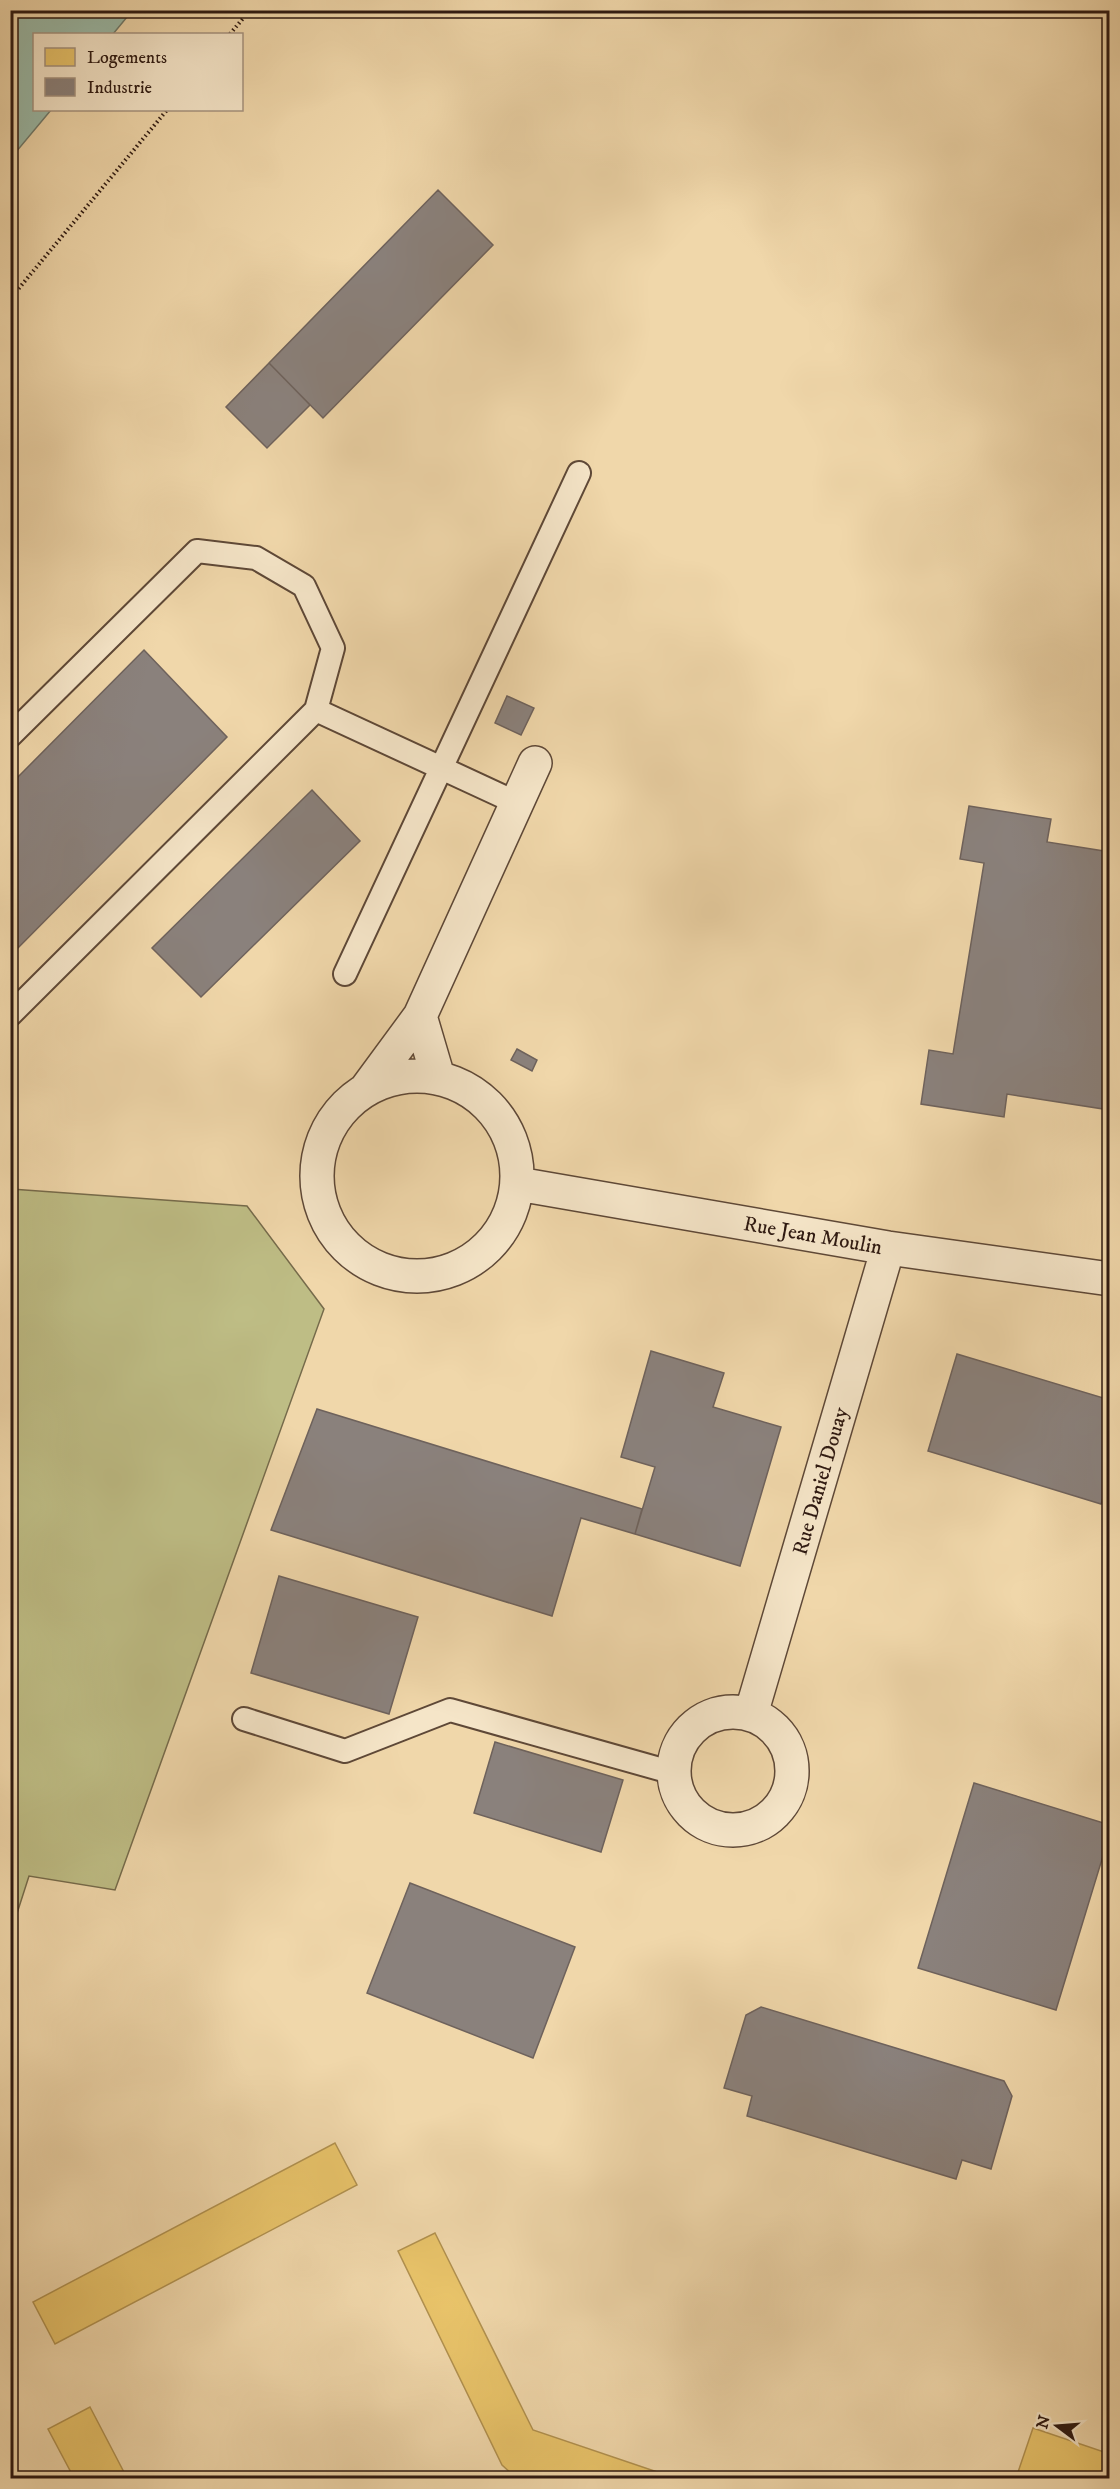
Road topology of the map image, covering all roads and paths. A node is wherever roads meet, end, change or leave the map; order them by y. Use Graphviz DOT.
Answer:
graph roads {
  1 [pos="250,10"];
  2 [pos="231,33"];
  3 [pos="166,111"];
  4 [pos="10,299"];
  5 [pos="579,473"];
  6 [pos="316,710"];
  7 [pos="10,736"];
  8 [pos="535,763"];
  9 [pos="441,768"];
  10 [pos="517,803"];
  11 [pos="345,974"];
  12 [pos="10,1015"];
  13 [pos="420,1016"];
  14 [pos="438,1077"];
  15 [pos="367,1088"];
  16 [pos="518,1184"];
  17 [pos="888,1248"];
  18 [pos="1110,1279"];
  19 [pos="751,1714"];
  20 [pos="244,1719"];
  21 [pos="674,1773"];
  1 -- 2 [label="path"];
  3 -- 4 [label="path"];
  5 -- 9 [label="lane"];
  6 -- 7 [label="lane"];
  6 -- 9 [label="lane"];
  6 -- 12 [label="lane"];
  8 -- 10 [label="street"];
  9 -- 10 [label="lane"];
  9 -- 11 [label="lane"];
  10 -- 13 [label="street"];
  13 -- 14 [label="street"];
  13 -- 15 [label="street"];
  14 -- 15 [label="street"];
  14 -- 16 [label="street"];
  15 -- 16 [label="street"];
  16 -- 17 [label="street, Rue Jean Moulin"];
  17 -- 18 [label="street, Rue Jean Moulin"];
  17 -- 19 [label="street, Rue Daniel Douay"];
  19 -- 21 [label="street"];
  19 -- 21 [label="street"];
  20 -- 21 [label="lane"];
}
